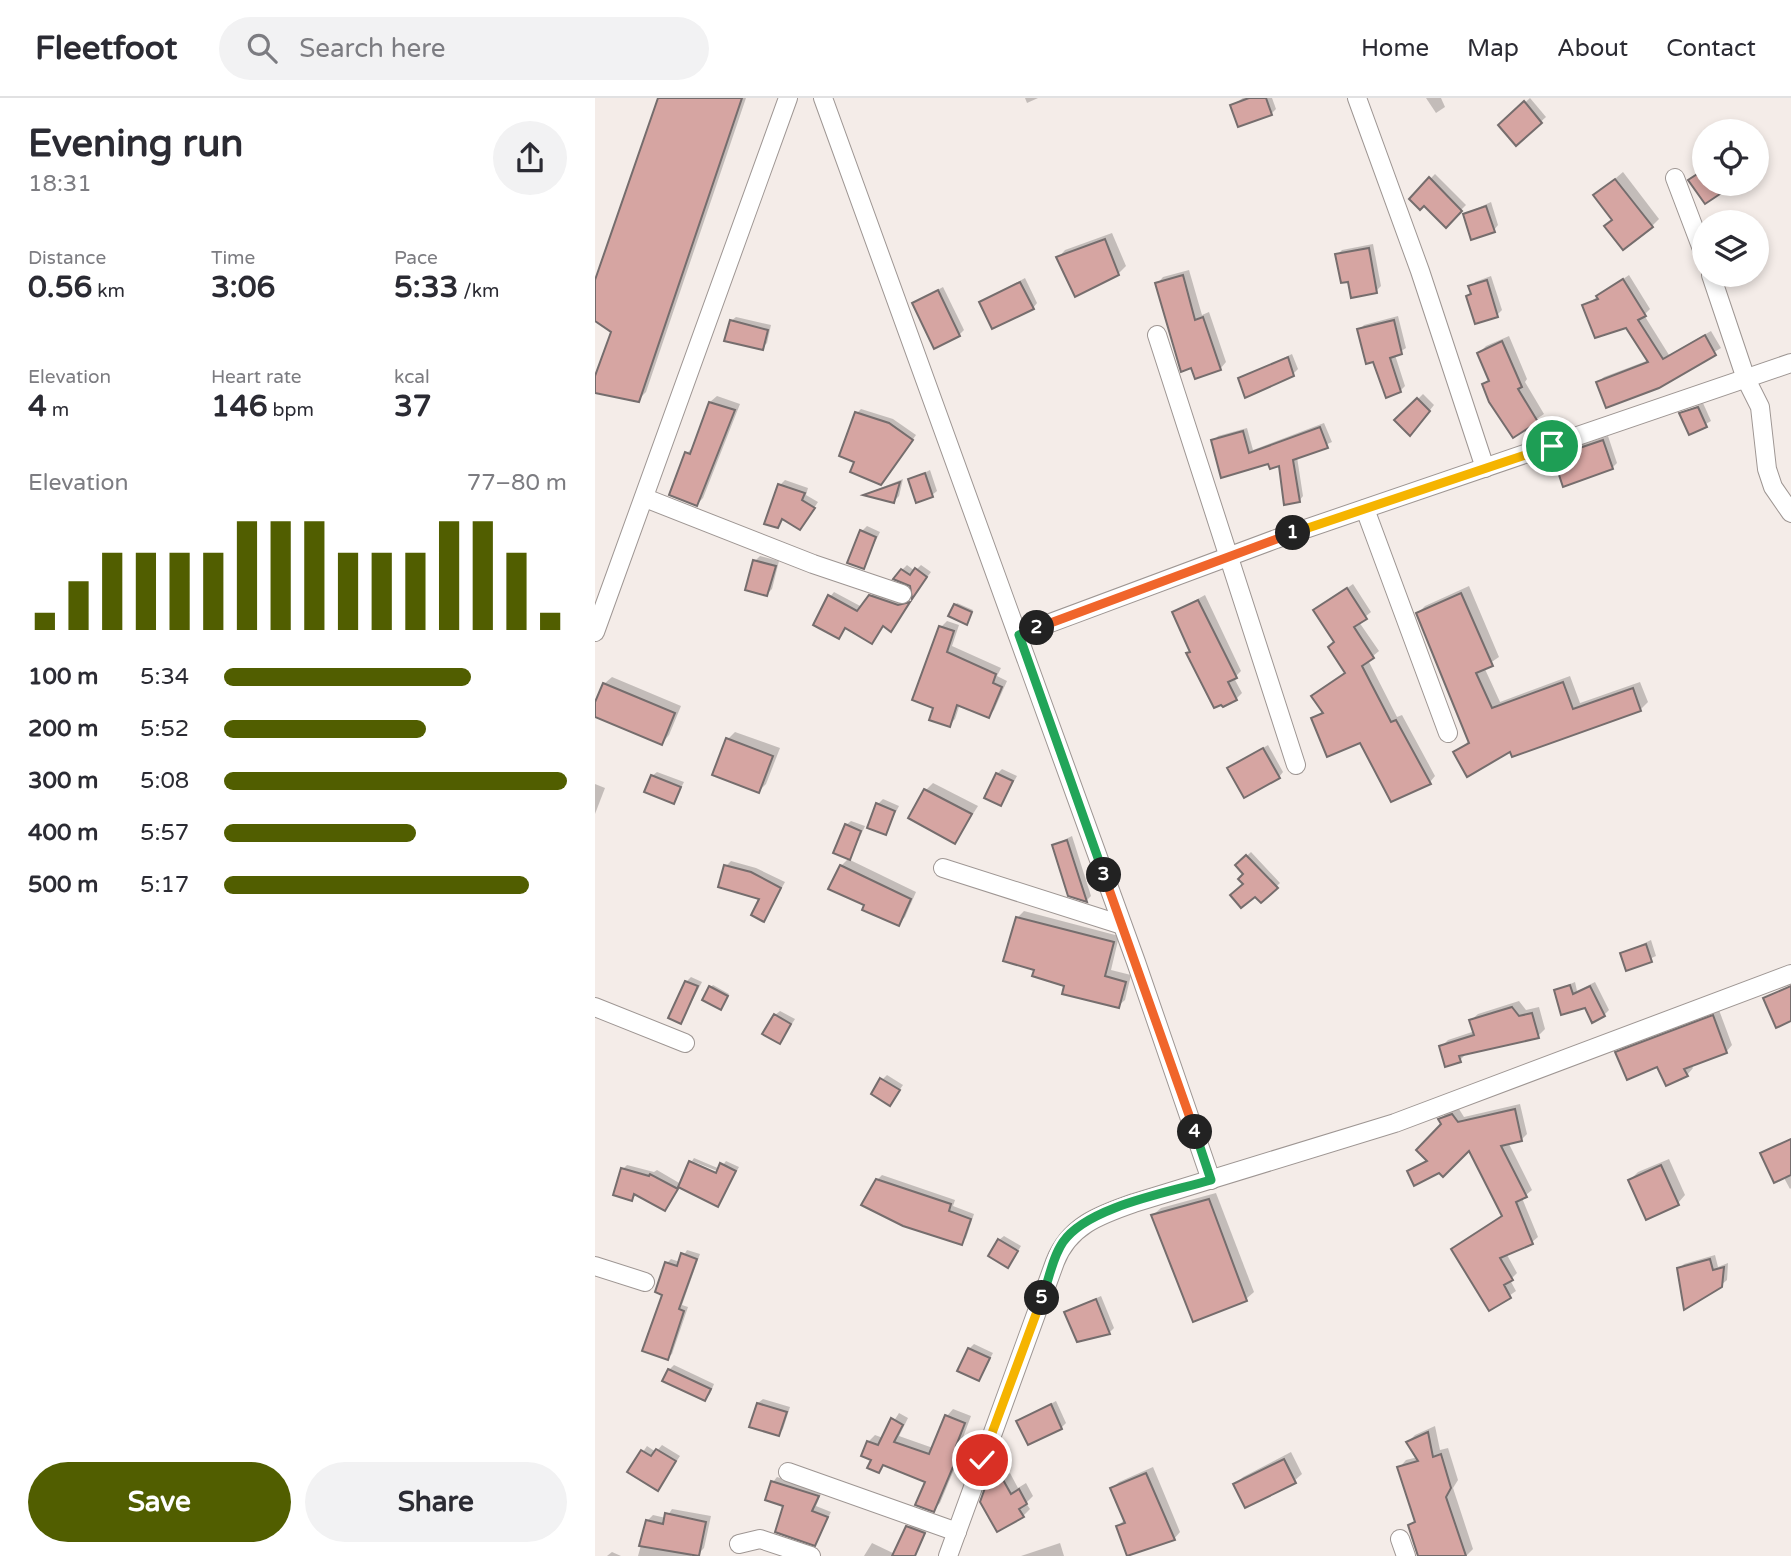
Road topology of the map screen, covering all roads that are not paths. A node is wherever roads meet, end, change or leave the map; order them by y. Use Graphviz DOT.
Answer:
graph roads {
  1 [pos="788,98"];
  2 [pos="823,98"];
  3 [pos="1357,98"];
  4 [pos="1675,178"];
  5 [pos="1692,223"];
  6 [pos="1715,287"];
  7 [pos="1157,335"];
  8 [pos="1791,363"];
  9 [pos="1745,379"];
  10 [pos="1485,468"];
  11 [pos="645,498"];
  12 [pos="1365,509"];
  13 [pos="1791,513"];
  14 [pos="1231,556"];
  15 [pos="902,594"];
  16 [pos="595,632"];
  17 [pos="1019,635"];
  18 [pos="1448,733"];
  19 [pos="1296,765"];
  20 [pos="943,868"];
  21 [pos="1122,925"];
  22 [pos="1791,974"];
  23 [pos="595,1007"];
  24 [pos="685,1043"];
  25 [pos="1211,1180"];
  26 [pos="595,1266"];
  27 [pos="645,1282"];
  28 [pos="788,1472"];
  29 [pos="957,1532"];
  30 [pos="739,1544"];
  31 [pos="811,1556"];
  32 [pos="948,1556"];
  1 -- 11 [label="street"];
  2 -- 17 [label="street"];
  3 -- 10 [label="street"];
  4 -- 5 [label="street"];
  6 -- 9 [label="street"];
  7 -- 14 [label="street"];
  8 -- 9 [label="street"];
  9 -- 10 [label="street"];
  9 -- 13 [label="street"];
  10 -- 12 [label="street"];
  11 -- 15 [label="street"];
  11 -- 16 [label="street"];
  12 -- 14 [label="street"];
  12 -- 18 [label="street"];
  14 -- 17 [label="street"];
  14 -- 19 [label="street"];
  17 -- 21 [label="street"];
  20 -- 21 [label="street"];
  21 -- 25 [label="street"];
  22 -- 25 [label="street"];
  23 -- 24 [label="street"];
  25 -- 29 [label="street"];
  26 -- 27 [label="street"];
  28 -- 29 [label="street"];
  29 -- 32 [label="street"];
  30 -- 31 [label="street"];
}
